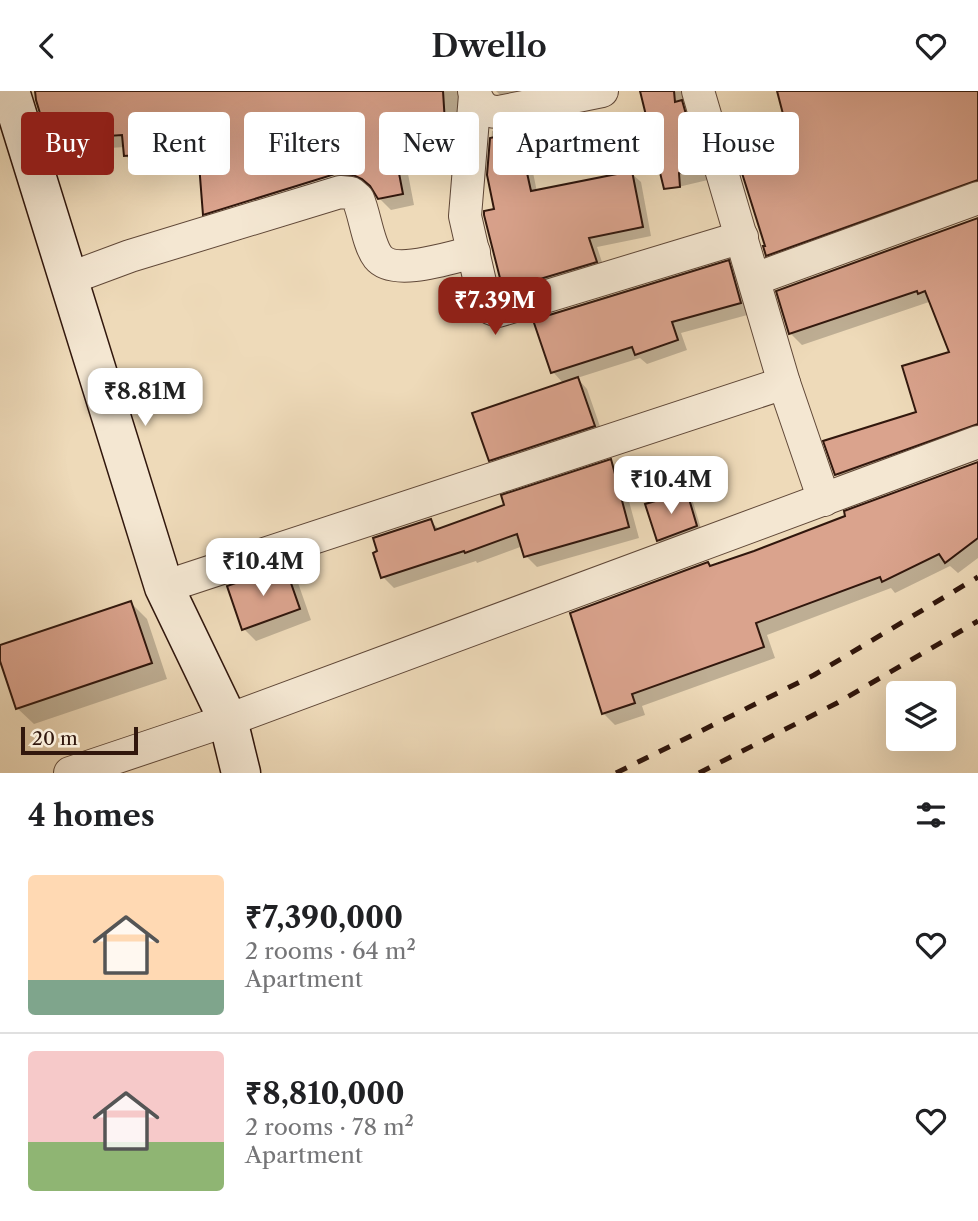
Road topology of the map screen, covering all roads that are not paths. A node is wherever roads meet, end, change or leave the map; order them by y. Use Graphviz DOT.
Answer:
graph roads {
  1 [pos="10,91"];
  2 [pos="602,91"];
  3 [pos="698,91"];
  4 [pos="474,93"];
  5 [pos="978,198"];
  6 [pos="742,237"];
  7 [pos="474,252"];
  8 [pos="68,279"];
  9 [pos="754,279"];
  10 [pos="784,383"];
  11 [pos="978,442"];
  12 [pos="824,500"];
  13 [pos="164,587"];
  14 [pos="228,720"];
  15 [pos="70,773"];
  16 [pos="241,773"];
  1 -- 8 [label="main road"];
  2 -- 4 [label="street"];
  3 -- 6 [label="street"];
  4 -- 7 [label="street"];
  5 -- 9 [label="street"];
  6 -- 7 [label="street"];
  6 -- 9 [label="street"];
  7 -- 8 [label="street"];
  8 -- 13 [label="main road"];
  9 -- 10 [label="street"];
  10 -- 12 [label="street"];
  10 -- 13 [label="street"];
  11 -- 12 [label="street"];
  12 -- 14 [label="street"];
  13 -- 14 [label="main road"];
  14 -- 15 [label="street"];
  14 -- 16 [label="main road"];
}
